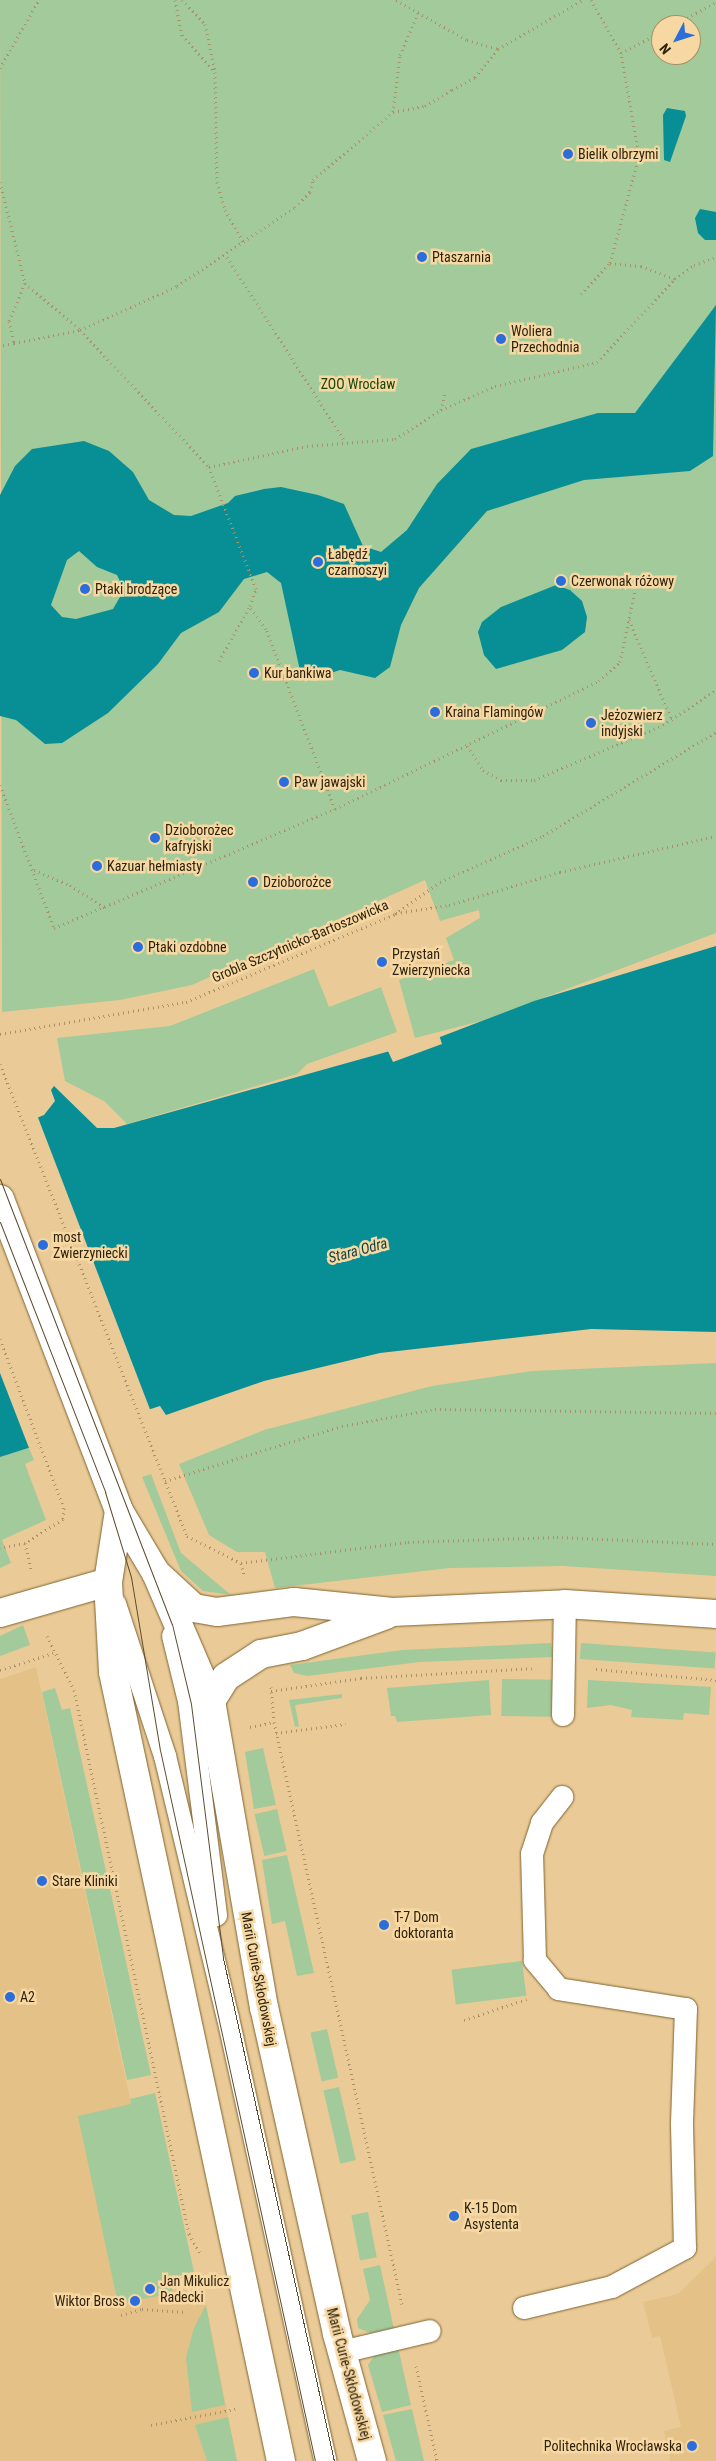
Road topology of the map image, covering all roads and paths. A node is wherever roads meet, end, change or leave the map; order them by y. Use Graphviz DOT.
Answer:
graph roads {
  1 [pos="39,0"];
  2 [pos="175,0"];
  3 [pos="182,0"];
  4 [pos="396,0"];
  5 [pos="583,0"];
  6 [pos="591,0"];
  7 [pos="716,2"];
  8 [pos="418,13"];
  9 [pos="692,15"];
  10 [pos="651,37"];
  11 [pos="498,49"];
  12 [pos="621,53"];
  13 [pos="0,68"];
  14 [pos="215,72"];
  15 [pos="392,112"];
  16 [pos="0,182"];
  17 [pos="245,244"];
  18 [pos="227,256"];
  19 [pos="716,258"];
  20 [pos="610,263"];
  21 [pos="675,280"];
  22 [pos="25,283"];
  23 [pos="581,294"];
  24 [pos="80,330"];
  25 [pos="14,343"];
  26 [pos="0,346"];
  27 [pos="445,393"];
  28 [pos="441,410"];
  29 [pos="344,440"];
  30 [pos="209,467"];
  31 [pos="635,590"];
  32 [pos="250,606"];
  33 [pos="629,620"];
  34 [pos="220,661"];
  35 [pos="716,690"];
  36 [pos="672,720"];
  37 [pos="716,732"];
  38 [pos="467,746"];
  39 [pos="0,785"];
  40 [pos="335,809"];
  41 [pos="716,836"];
  42 [pos="33,869"];
  43 [pos="106,908"];
  44 [pos="395,914"];
  45 [pos="0,1034"];
  46 [pos="0,1064"];
  47 [pos="0,1198"];
  48 [pos="0,1339"];
  49 [pos="716,1413"];
  50 [pos="165,1481"];
  51 [pos="116,1500"];
  52 [pos="25,1543"];
  53 [pos="716,1544"];
  54 [pos="0,1548"];
  55 [pos="241,1563"];
  56 [pos="156,1573"];
  57 [pos="33,1574"];
  58 [pos="245,1579"];
  59 [pos="108,1582"];
  60 [pos="565,1604"];
  61 [pos="392,1612"];
  62 [pos="0,1613"];
  63 [pos="716,1614"];
  64 [pos="45,1630"];
  65 [pos="53,1653"];
  66 [pos="542,1668"];
  67 [pos="591,1669"];
  68 [pos="0,1670"];
  69 [pos="270,1678"];
  70 [pos="716,1680"];
  71 [pos="272,1691"];
  72 [pos="210,1701"];
  73 [pos="563,1715"];
  74 [pos="345,1724"];
  75 [pos="276,1733"];
  76 [pos="562,1797"];
  77 [pos="518,2002"];
  78 [pos="228,2018"];
  79 [pos="464,2020"];
  80 [pos="203,2258"];
  81 [pos="524,2308"];
  82 [pos="185,2312"];
  83 [pos="121,2315"];
  84 [pos="420,2333"];
  85 [pos="342,2352"];
  86 [pos="236,2409"];
  87 [pos="151,2425"];
  88 [pos="281,2461"];
  89 [pos="325,2461"];
  90 [pos="372,2461"];
  91 [pos="437,2461"];
  1 -- 13 [label="path"];
  2 -- 14 [label="path"];
  3 -- 14 [label="path"];
  4 -- 8 [label="path"];
  5 -- 11 [label="path"];
  6 -- 12 [label="path"];
  7 -- 9 [label="path"];
  8 -- 11 [label="path"];
  8 -- 15 [label="path"];
  10 -- 12 [label="path"];
  11 -- 15 [label="path"];
  12 -- 20 [label="path"];
  14 -- 17 [label="path"];
  15 -- 17 [label="path"];
  16 -- 22 [label="path"];
  17 -- 18 [label="path"];
  18 -- 24 [label="path"];
  18 -- 29 [label="path"];
  19 -- 21 [label="path"];
  20 -- 21 [label="path"];
  20 -- 23 [label="path"];
  21 -- 28 [label="path"];
  22 -- 24 [label="path"];
  22 -- 25 [label="path"];
  24 -- 25 [label="path"];
  24 -- 30 [label="path"];
  25 -- 26 [label="path"];
  27 -- 28 [label="path"];
  28 -- 29 [label="path"];
  29 -- 30 [label="path"];
  30 -- 32 [label="path"];
  31 -- 33 [label="path"];
  32 -- 34 [label="path"];
  32 -- 40 [label="path"];
  33 -- 36 [label="path"];
  33 -- 38 [label="path"];
  35 -- 36 [label="path"];
  36 -- 38 [label="path"];
  37 -- 44 [label="path, Grobla Szczytnicko-Bartoszowicka"];
  38 -- 40 [label="path"];
  39 -- 42 [label="path"];
  40 -- 43 [label="path"];
  41 -- 44 [label="path"];
  42 -- 43 [label="path"];
  42 -- 43 [label="path"];
  44 -- 45 [label="path, Grobla Szczytnicko-Bartoszowicka"];
  46 -- 50 [label="path"];
  47 -- 51 [label="main road"];
  48 -- 52 [label="path"];
  49 -- 50 [label="path"];
  50 -- 55 [label="path"];
  51 -- 56 [label="main road, Marii Curie-Skłodowskiej"];
  51 -- 59 [label="main road"];
  52 -- 54 [label="path"];
  52 -- 57 [label="path"];
  53 -- 55 [label="path"];
  55 -- 58 [label="path"];
  56 -- 61 [label="main road"];
  56 -- 72 [label="main road, Marii Curie-Skłodowskiej"];
  56 -- 78 [label="lane"];
  59 -- 62 [label="main road"];
  59 -- 78 [label="lane"];
  59 -- 88 [label="main road"];
  60 -- 61 [label="main road"];
  60 -- 63 [label="main road"];
  60 -- 73 [label="lane"];
  61 -- 72 [label="main road"];
  64 -- 65 [label="path"];
  65 -- 68 [label="path"];
  65 -- 80 [label="path"];
  66 -- 71 [label="path"];
  67 -- 70 [label="path"];
  69 -- 71 [label="path"];
  71 -- 75 [label="path"];
  72 -- 85 [label="main road, Marii Curie-Skłodowskiej"];
  74 -- 75 [label="path"];
  75 -- 84 [label="path"];
  76 -- 81 [label="lane"];
  77 -- 79 [label="path"];
  78 -- 89 [label="lane"];
  82 -- 83 [label="path"];
  84 -- 85 [label="lane"];
  84 -- 91 [label="path"];
  85 -- 90 [label="main road, Marii Curie-Skłodowskiej"];
  86 -- 87 [label="path"];
}
